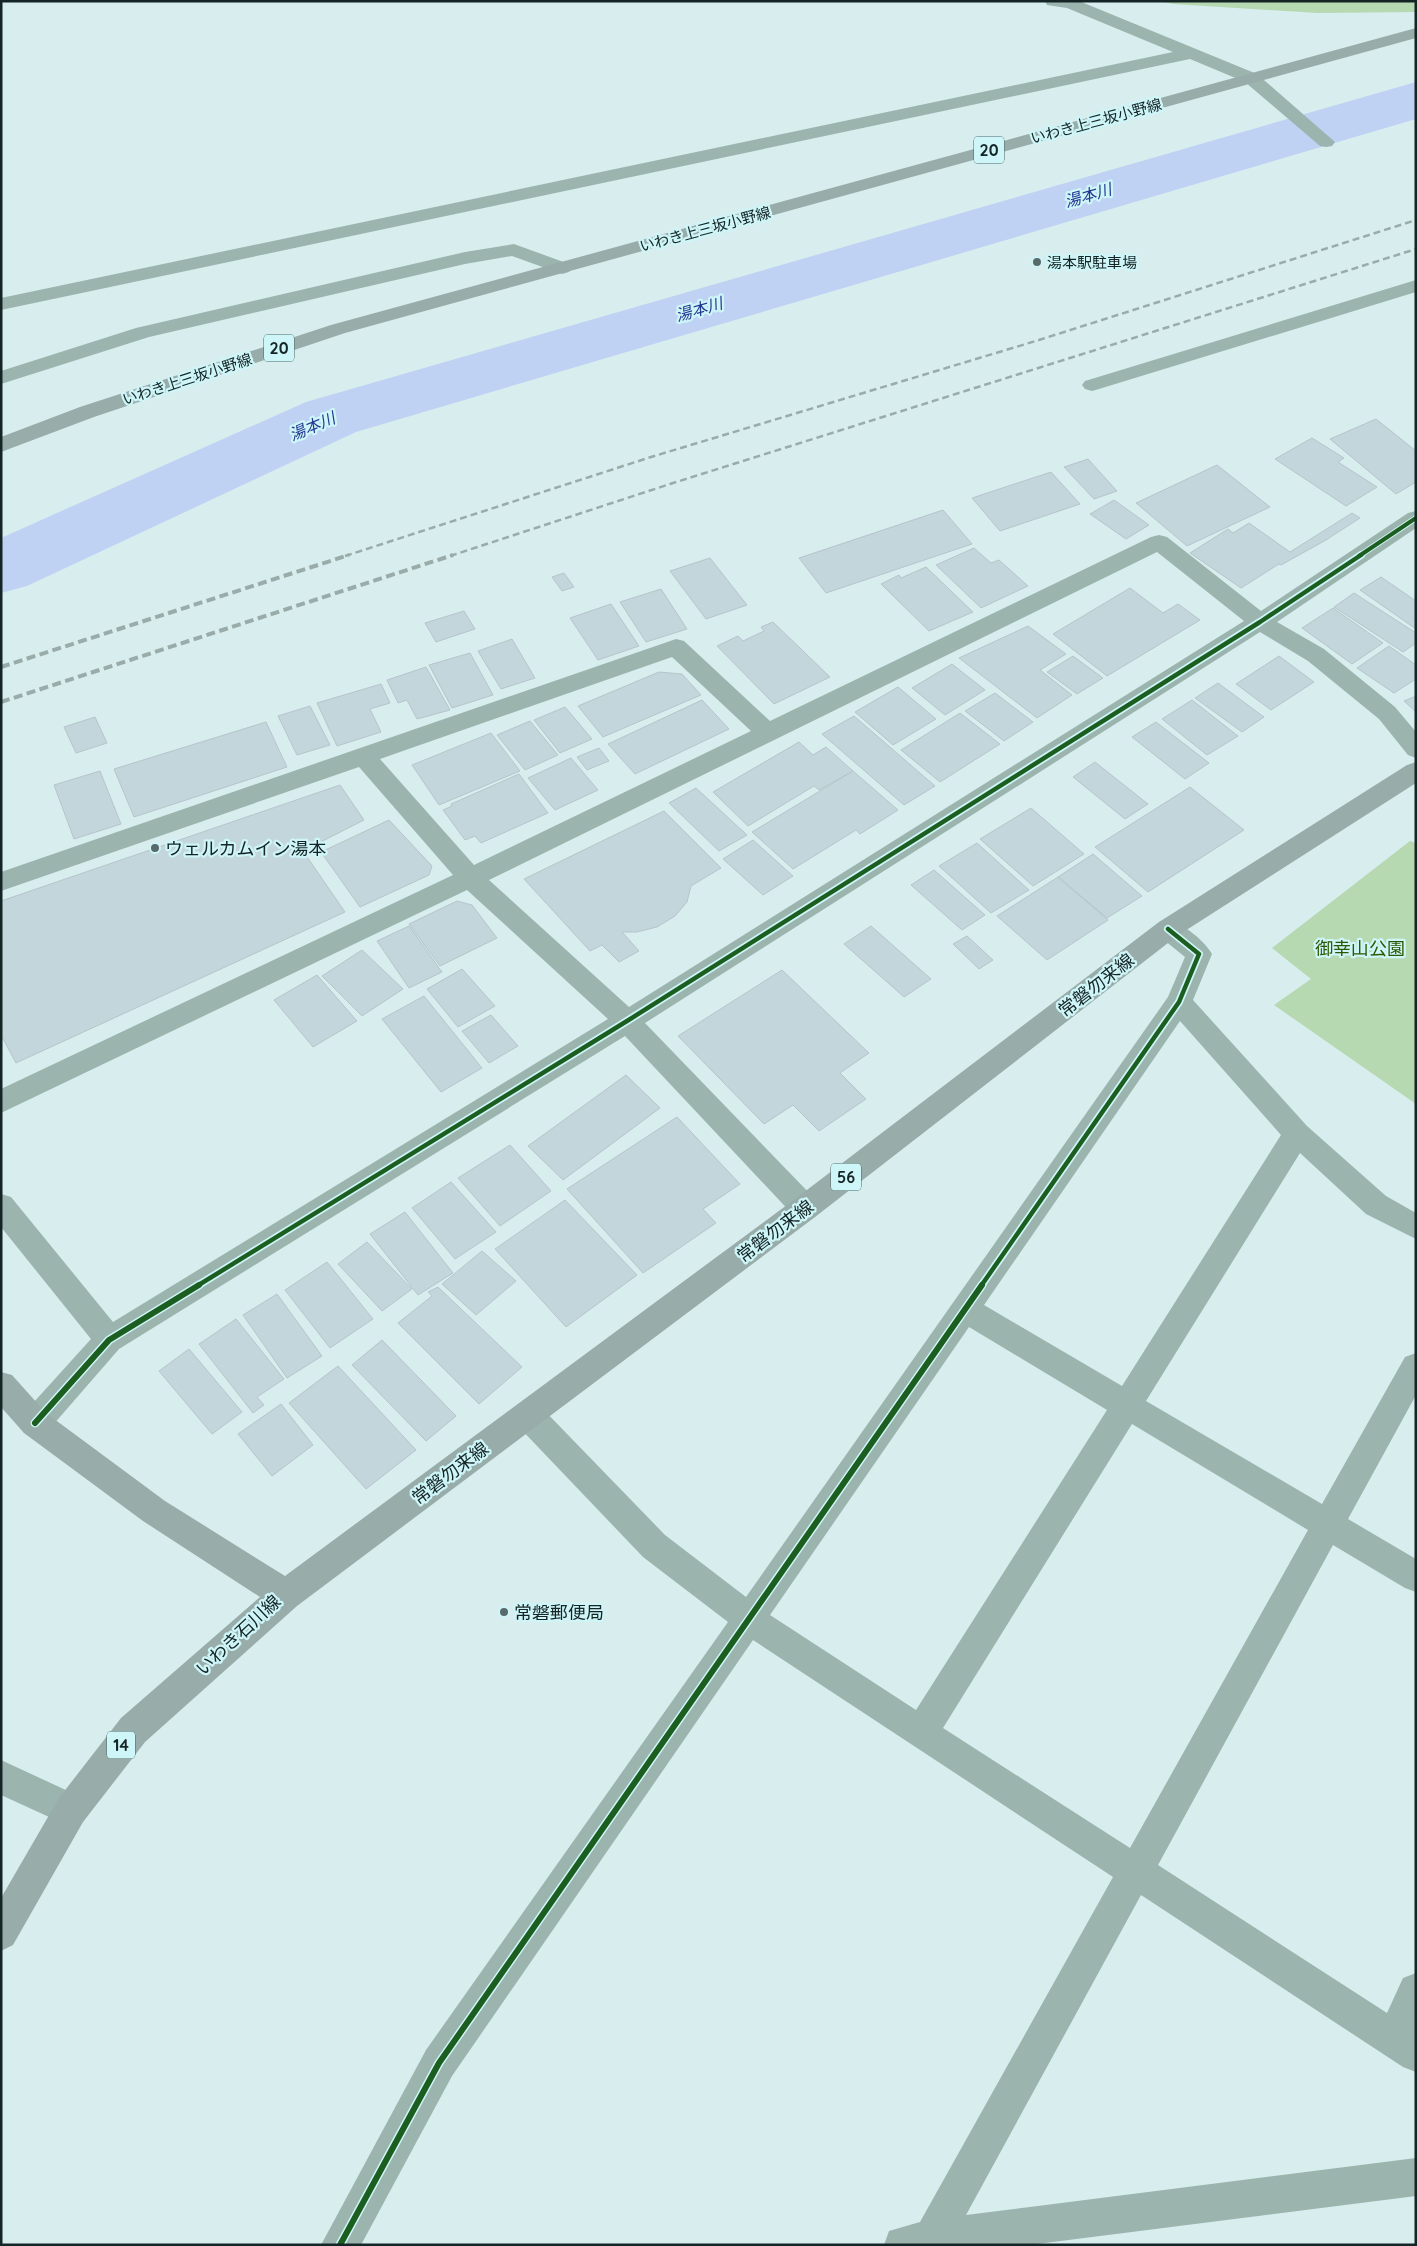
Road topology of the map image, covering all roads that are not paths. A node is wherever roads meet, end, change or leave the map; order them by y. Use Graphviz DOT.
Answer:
graph roads {
  1 [pos="1053,1"];
  2 [pos="1416,32"];
  3 [pos="1194,53"];
  4 [pos="1251,78"];
  5 [pos="1326,142"];
  6 [pos="562,268"];
  7 [pos="1416,286"];
  8 [pos="1,304"];
  9 [pos="1,378"];
  10 [pos="1092,385"];
  11 [pos="1,444"];
  12 [pos="1416,518"];
  13 [pos="1260,622"];
  14 [pos="767,732"];
  15 [pos="1416,749"];
  16 [pos="364,757"];
  17 [pos="1416,771"];
  18 [pos="470,878"];
  19 [pos="1,882"];
  20 [pos="1168,929"];
  21 [pos="1178,1002"];
  22 [pos="627,1021"];
  23 [pos="1,1102"];
  24 [pos="1297,1134"];
  25 [pos="1,1206"];
  26 [pos="806,1208"];
  27 [pos="1416,1227"];
  28 [pos="965,1309"];
  29 [pos="109,1340"];
  30 [pos="1416,1366"];
  31 [pos="1,1385"];
  32 [pos="1127,1405"];
  33 [pos="528,1414"];
  34 [pos="35,1423"];
  35 [pos="1327,1525"];
  36 [pos="1416,1577"];
  37 [pos="286,1595"];
  38 [pos="749,1620"];
  39 [pos="921,1733"];
  40 [pos="1,1777"];
  41 [pos="70,1810"];
  42 [pos="1136,1871"];
  43 [pos="1,1933"];
  44 [pos="1416,1991"];
  45 [pos="1405,2046"];
  46 [pos="1416,2177"];
  47 [pos="918,2241"];
  48 [pos="340,2245"];
  1 -- 3 [label="street"];
  2 -- 4 [label="main road, いわき上三坂小野線 / 20"];
  3 -- 4 [label="street"];
  3 -- 8 [label="street"];
  4 -- 5 [label="street"];
  4 -- 6 [label="main road, いわき上三坂小野線 / 20"];
  6 -- 9 [label="street"];
  6 -- 11 [label="main road, いわき上三坂小野線 / 20"];
  7 -- 10 [label="street"];
  12 -- 13 [label="street"];
  13 -- 14 [label="street"];
  13 -- 15 [label="street"];
  13 -- 22 [label="street"];
  14 -- 16 [label="street"];
  14 -- 18 [label="street"];
  16 -- 18 [label="street"];
  16 -- 19 [label="street"];
  17 -- 20 [label="main road, 常磐勿来線 / 56"];
  18 -- 22 [label="street"];
  18 -- 23 [label="street"];
  20 -- 21 [label="street"];
  20 -- 26 [label="main road, 常磐勿来線 / 56"];
  21 -- 24 [label="street"];
  21 -- 28 [label="street"];
  22 -- 26 [label="street"];
  22 -- 29 [label="street"];
  24 -- 27 [label="street"];
  24 -- 32 [label="street"];
  25 -- 29 [label="street"];
  26 -- 33 [label="main road, 常磐勿来線 / 56"];
  28 -- 32 [label="street"];
  28 -- 38 [label="street"];
  29 -- 34 [label="street"];
  30 -- 35 [label="street"];
  31 -- 34 [label="main road, いわき石川線"];
  32 -- 35 [label="street"];
  32 -- 39 [label="street"];
  33 -- 37 [label="main road, 常磐勿来線 / 56"];
  33 -- 38 [label="street"];
  34 -- 37 [label="main road, いわき石川線"];
  35 -- 36 [label="street"];
  35 -- 42 [label="street"];
  37 -- 41 [label="main road, いわき石川線 / 14"];
  38 -- 39 [label="street"];
  38 -- 48 [label="street"];
  39 -- 42 [label="street"];
  40 -- 41 [label="street"];
  41 -- 43 [label="main road, いわき石川線 / 14"];
  42 -- 45 [label="street"];
  42 -- 47 [label="street"];
  44 -- 45 [label="street"];
  46 -- 47 [label="street"];
}
